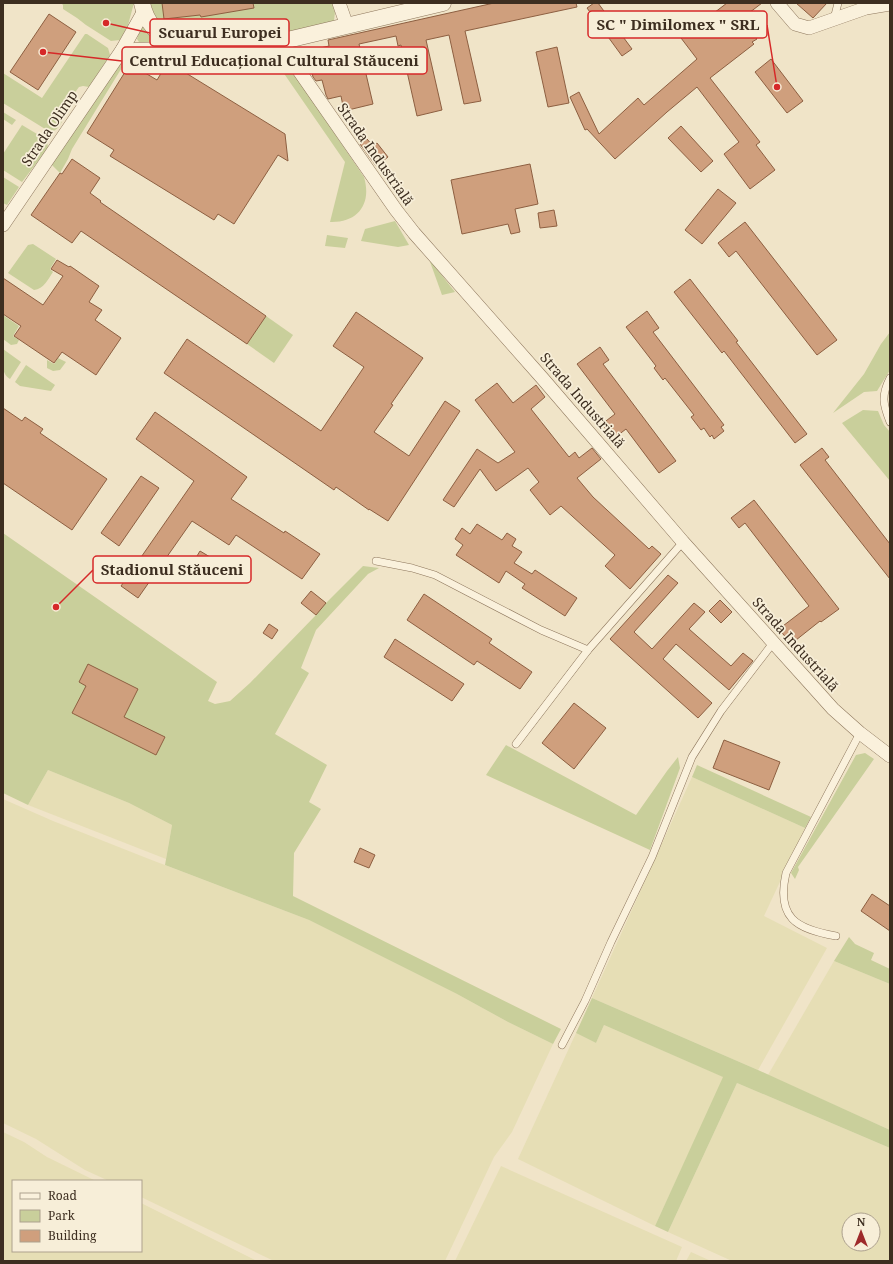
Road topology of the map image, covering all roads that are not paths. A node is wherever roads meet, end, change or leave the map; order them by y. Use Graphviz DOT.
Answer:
graph roads {
  1 [pos="339,3"];
  2 [pos="443,3"];
  3 [pos="838,3"];
  4 [pos="779,4"];
  5 [pos="890,4"];
  6 [pos="143,7"];
  7 [pos="834,19"];
  8 [pos="347,26"];
  9 [pos="280,42"];
  10 [pos="176,48"];
  11 [pos="122,50"];
  12 [pos="3,225"];
  13 [pos="890,378"];
  14 [pos="890,422"];
  15 [pos="683,542"];
  16 [pos="376,561"];
  17 [pos="773,643"];
  18 [pos="588,650"];
  19 [pos="860,733"];
  20 [pos="516,744"];
  21 [pos="890,756"];
  22 [pos="836,936"];
  23 [pos="562,1045"];
  1 -- 8 [label="street"];
  2 -- 8 [label="street"];
  3 -- 7 [label="lane"];
  4 -- 7 [label="street"];
  5 -- 7 [label="street"];
  6 -- 10 [label="street"];
  6 -- 11 [label="street, Strada Olimp"];
  8 -- 9 [label="street"];
  9 -- 10 [label="street"];
  9 -- 15 [label="street, Strada Industrială"];
  10 -- 11 [label="street"];
  11 -- 12 [label="street, Strada Olimp"];
  13 -- 14 [label="lane"];
  15 -- 17 [label="street, Strada Industrială"];
  15 -- 18 [label="lane"];
  16 -- 18 [label="lane"];
  17 -- 19 [label="street, Strada Industrială"];
  17 -- 23 [label="lane"];
  18 -- 20 [label="lane"];
  19 -- 21 [label="street, Strada Industrială"];
  19 -- 22 [label="lane"];
}
